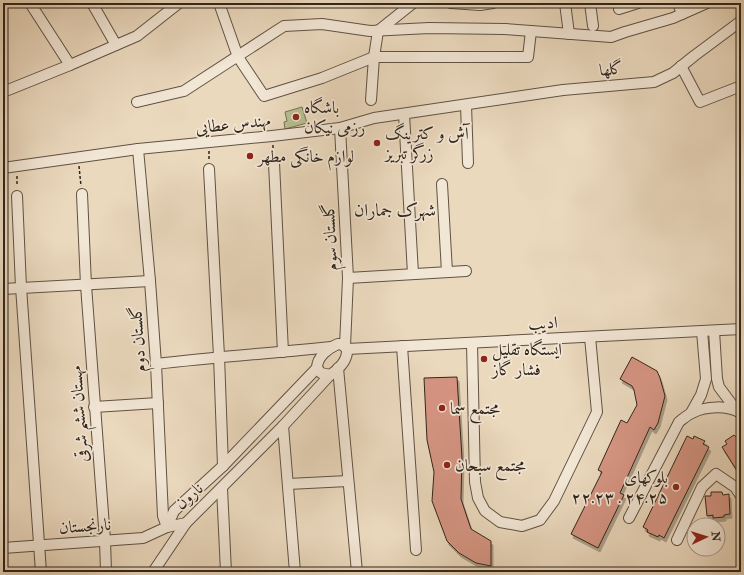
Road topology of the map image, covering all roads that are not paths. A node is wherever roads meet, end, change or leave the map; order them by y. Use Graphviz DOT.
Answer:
graph roads {
  1 [pos="30,3"];
  2 [pos="92,3"];
  3 [pos="179,3"];
  4 [pos="218,3"];
  5 [pos="413,3"];
  6 [pos="451,3"];
  7 [pos="493,3"];
  8 [pos="565,3"];
  9 [pos="590,3"];
  10 [pos="638,3"];
  11 [pos="678,3"];
  12 [pos="707,3"];
  13 [pos="619,10"];
  14 [pos="682,14"];
  15 [pos="741,21"];
  16 [pos="593,26"];
  17 [pos="378,31"];
  18 [pos="531,31"];
  19 [pos="569,34"];
  20 [pos="116,45"];
  21 [pos="238,57"];
  22 [pos="374,57"];
  23 [pos="70,65"];
  24 [pos="681,66"];
  25 [pos="741,86"];
  26 [pos="3,92"];
  27 [pos="371,100"];
  28 [pos="137,102"];
  29 [pos="466,105"];
  30 [pos="404,114"];
  31 [pos="340,128"];
  32 [pos="138,149"];
  33 [pos="274,163"];
  34 [pos="468,163"];
  35 [pos="3,168"];
  36 [pos="209,169"];
  37 [pos="442,184"];
  38 [pos="82,194"];
  39 [pos="18,196"];
  40 [pos="466,270"];
  41 [pos="447,272"];
  42 [pos="413,274"];
  43 [pos="348,278"];
  44 [pos="150,281"];
  45 [pos="86,285"];
  46 [pos="21,287"];
  47 [pos="3,289"];
  48 [pos="741,329"];
  49 [pos="702,331"];
  50 [pos="714,331"];
  51 [pos="590,337"];
  52 [pos="472,343"];
  53 [pos="332,346"];
  54 [pos="402,346"];
  55 [pos="346,347"];
  56 [pos="283,352"];
  57 [pos="219,356"];
  58 [pos="156,364"];
  59 [pos="317,368"];
  60 [pos="338,368"];
  61 [pos="330,375"];
  62 [pos="158,403"];
  63 [pos="94,407"];
  64 [pos="739,412"];
  65 [pos="691,413"];
  66 [pos="283,426"];
  67 [pos="223,466"];
  68 [pos="348,480"];
  69 [pos="288,484"];
  70 [pos="222,488"];
  71 [pos="741,496"];
  72 [pos="629,518"];
  73 [pos="186,523"];
  74 [pos="167,527"];
  75 [pos="105,540"];
  76 [pos="677,540"];
  77 [pos="39,546"];
  78 [pos="3,548"];
  79 [pos="416,550"];
  80 [pos="41,572"];
  81 [pos="106,572"];
  82 [pos="153,572"];
  83 [pos="226,572"];
  84 [pos="295,572"];
  85 [pos="356,572"];
  1 -- 23 [label="street"];
  2 -- 20 [label="street"];
  3 -- 20 [label="street"];
  4 -- 21 [label="street"];
  5 -- 17 [label="street"];
  6 -- 7 [label="street"];
  8 -- 19 [label="street"];
  9 -- 16 [label="street"];
  10 -- 13 [label="street"];
  11 -- 14 [label="street"];
  12 -- 14 [label="street"];
  14 -- 19 [label="street"];
  15 -- 24 [label="street, گلها"];
  17 -- 18 [label="street"];
  17 -- 21 [label="street"];
  17 -- 22 [label="street"];
  18 -- 19 [label="street"];
  18 -- 22 [label="street"];
  20 -- 23 [label="street"];
  21 -- 22 [label="street"];
  21 -- 28 [label="street"];
  22 -- 27 [label="street"];
  23 -- 26 [label="street"];
  24 -- 25 [label="street"];
  24 -- 29 [label="street, گلها"];
  29 -- 30 [label="street, مهندس عطایی"];
  29 -- 34 [label="street"];
  30 -- 31 [label="street, مهندس عطایی"];
  30 -- 42 [label="street"];
  31 -- 32 [label="street, مهندس عطایی"];
  31 -- 43 [label="street, گلستان سوم"];
  32 -- 35 [label="street, مهندس عطایی"];
  32 -- 44 [label="street, گلستان دوم"];
  33 -- 56 [label="street"];
  36 -- 57 [label="street"];
  37 -- 41 [label="street"];
  38 -- 45 [label="street, مهستان ششم شرقی"];
  39 -- 46 [label="street"];
  40 -- 41 [label="street"];
  41 -- 42 [label="street"];
  42 -- 43 [label="street"];
  43 -- 55 [label="street, گلستان سوم"];
  44 -- 45 [label="street"];
  44 -- 58 [label="street, گلستان دوم"];
  45 -- 46 [label="street"];
  45 -- 63 [label="street, مهستان ششم شرقی"];
  46 -- 47 [label="street"];
  46 -- 77 [label="street"];
  48 -- 50 [label="street, ادیب"];
  49 -- 50 [label="street, ادیب"];
  49 -- 51 [label="street, ادیب"];
  49 -- 65 [label="street"];
  50 -- 64 [label="street"];
  51 -- 52 [label="street, ادیب"];
  51 -- 52 [label="street"];
  52 -- 54 [label="street, ادیب"];
  53 -- 55 [label="street, ادیب"];
  53 -- 56 [label="street, ادیب"];
  53 -- 59 [label="street, نارون"];
  54 -- 55 [label="street, ادیب"];
  54 -- 79 [label="street"];
  55 -- 60 [label="street"];
  56 -- 57 [label="street, ادیب"];
  57 -- 58 [label="street, ادیب"];
  57 -- 67 [label="street"];
  58 -- 62 [label="street, گلستان دوم"];
  59 -- 61 [label="street"];
  59 -- 67 [label="street, نارون"];
  60 -- 61 [label="street, نارون"];
  60 -- 68 [label="street"];
  61 -- 66 [label="street, نارون"];
  62 -- 63 [label="street"];
  62 -- 74 [label="street, گلستان دوم"];
  63 -- 75 [label="street, مهستان ششم شرقی"];
  64 -- 65 [label="street"];
  65 -- 72 [label="street"];
  66 -- 69 [label="street"];
  66 -- 70 [label="street, نارون"];
  67 -- 74 [label="street, نارون"];
  68 -- 69 [label="street"];
  68 -- 85 [label="street"];
  69 -- 84 [label="street"];
  70 -- 73 [label="street, نارون"];
  70 -- 83 [label="street"];
  71 -- 76 [label="street"];
  73 -- 74 [label="street, نارون"];
  73 -- 82 [label="street"];
  74 -- 75 [label="street, نارنجستان"];
  75 -- 77 [label="street, نارنجستان"];
  75 -- 81 [label="street, مهستان ششم شرقی"];
  77 -- 78 [label="street, نارنجستان"];
  77 -- 80 [label="street"];
}
